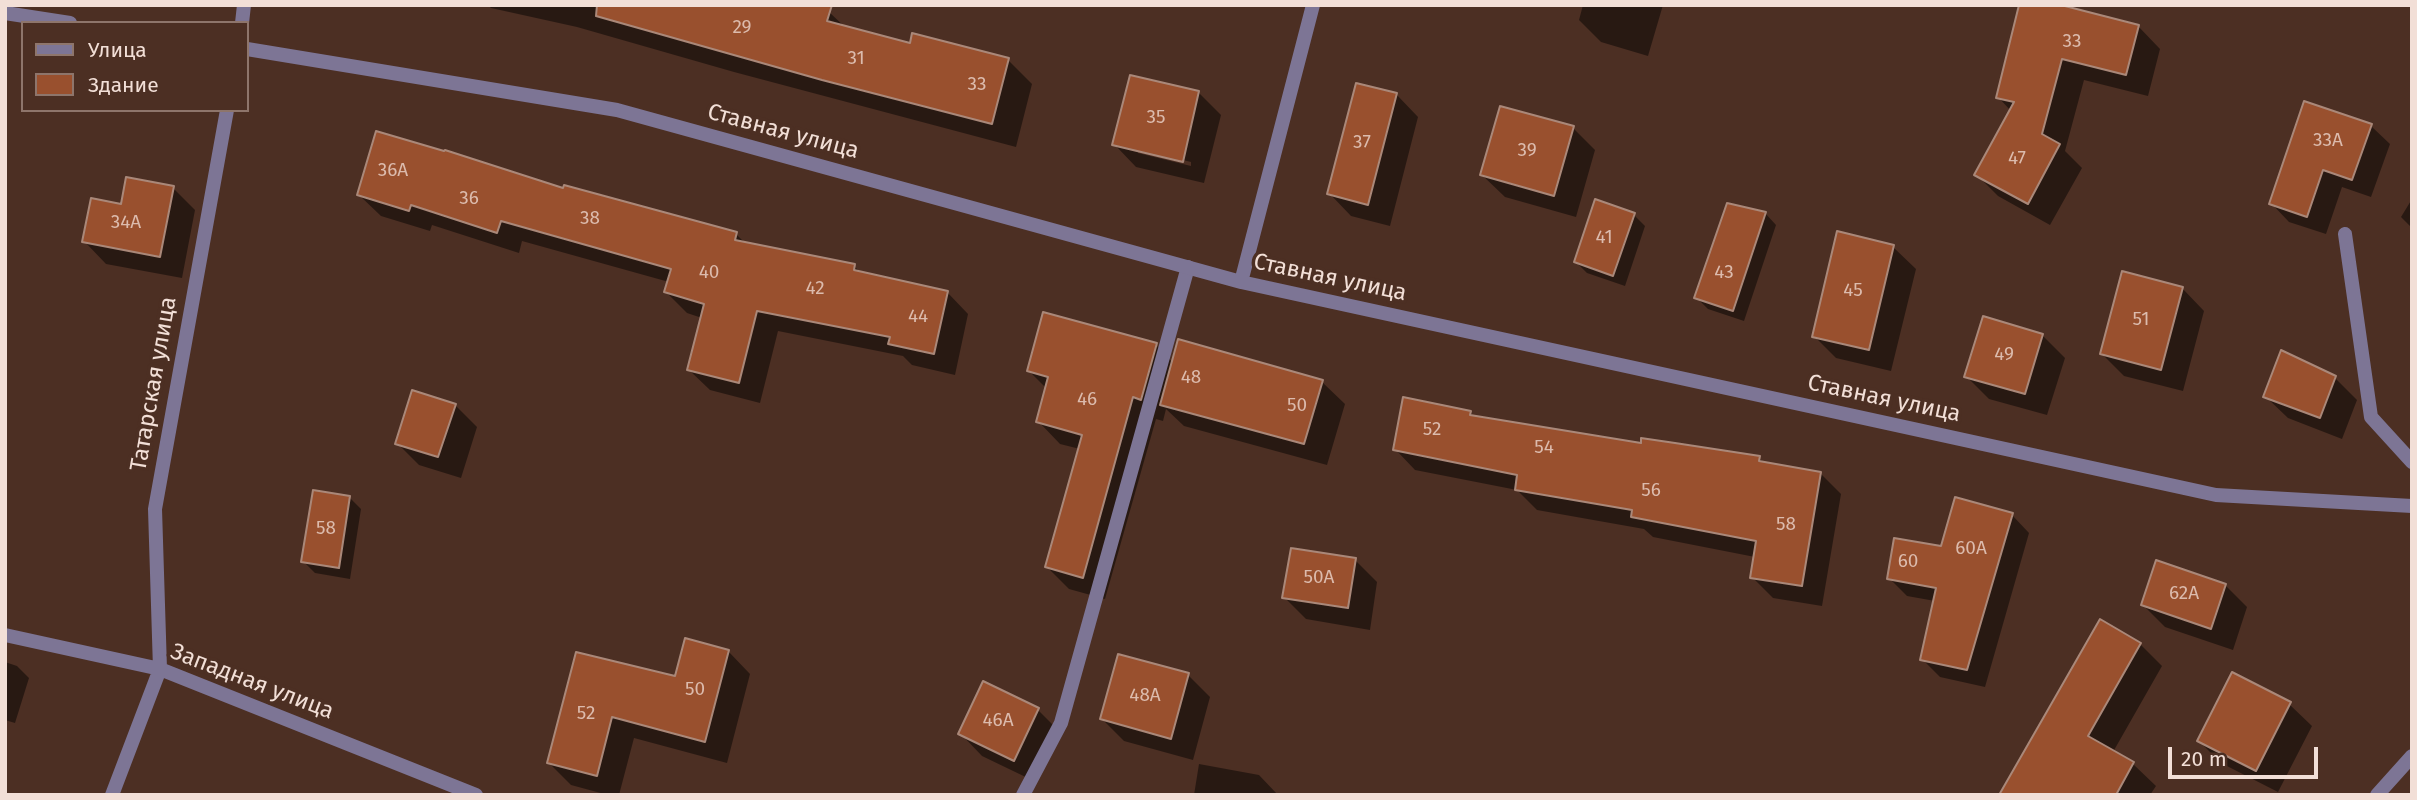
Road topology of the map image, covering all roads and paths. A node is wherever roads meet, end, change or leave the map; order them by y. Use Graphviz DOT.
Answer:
graph roads {
  1 [pos="1313,5"];
  2 [pos="5,13"];
  3 [pos="57,21"];
  4 [pos="248,49"];
  5 [pos="227,112"];
  6 [pos="2345,234"];
  7 [pos="1188,268"];
  8 [pos="1241,282"];
  9 [pos="2412,462"];
  10 [pos="2412,506"];
  11 [pos="5,635"];
  12 [pos="160,669"];
  13 [pos="2412,756"];
  14 [pos="112,795"];
  15 [pos="476,795"];
  16 [pos="1023,795"];
  17 [pos="2377,795"];
  1 -- 8 [label="street"];
  2 -- 3 [label="street"];
  4 -- 7 [label="street, Ставная улица"];
  5 -- 12 [label="street, Татарская улица"];
  6 -- 9 [label="street"];
  7 -- 8 [label="street, Ставная улица"];
  7 -- 16 [label="street"];
  8 -- 10 [label="street, Ставная улица"];
  11 -- 12 [label="street, Западная улица"];
  12 -- 14 [label="street"];
  12 -- 15 [label="street, Западная улица"];
  13 -- 17 [label="street"];
}
